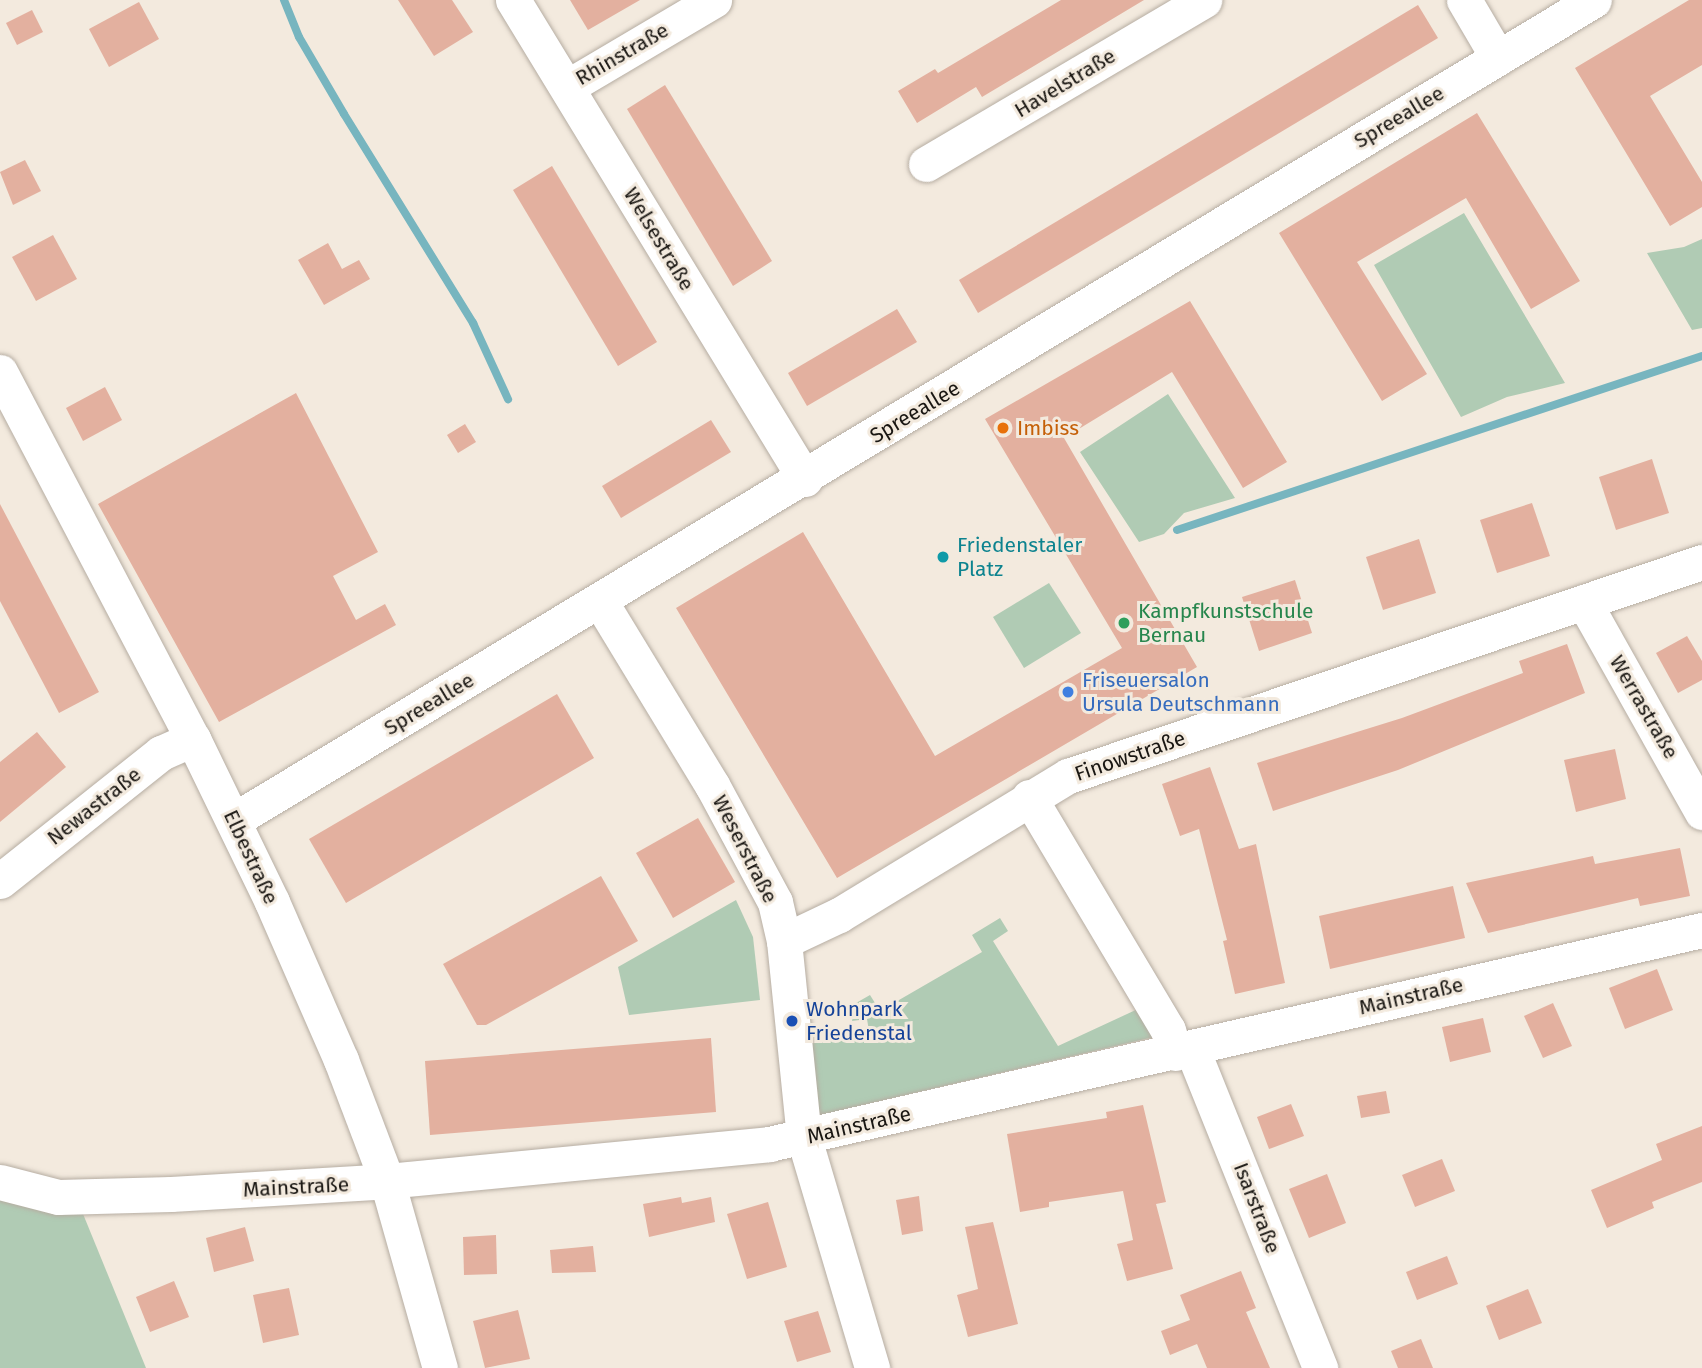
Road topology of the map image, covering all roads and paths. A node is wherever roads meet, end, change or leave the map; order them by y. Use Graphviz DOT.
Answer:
graph roads {
  1 [pos="513,0"];
  2 [pos="714,0"];
  3 [pos="1204,0"];
  4 [pos="1464,0"];
  5 [pos="1594,0"];
  6 [pos="1498,58"];
  7 [pos="567,87"];
  8 [pos="926,164"];
  9 [pos="0,372"];
  10 [pos="805,479"];
  11 [pos="1702,562"];
  12 [pos="600,601"];
  13 [pos="1584,602"];
  14 [pos="193,739"];
  15 [pos="1030,797"];
  16 [pos="1702,812"];
  17 [pos="234,820"];
  18 [pos="0,881"];
  19 [pos="1702,930"];
  20 [pos="784,941"];
  21 [pos="1183,1051"];
  22 [pos="804,1138"];
  23 [pos="387,1181"];
  24 [pos="0,1182"];
  25 [pos="440,1368"];
  26 [pos="872,1368"];
  27 [pos="1320,1368"];
  1 -- 7 [label="street, Welsestraße"];
  2 -- 7 [label="street, Rhinstraße"];
  3 -- 8 [label="street, Havelstraße"];
  4 -- 6 [label="street"];
  5 -- 6 [label="street, Spreeallee"];
  6 -- 10 [label="street, Spreeallee"];
  7 -- 10 [label="street, Welsestraße"];
  9 -- 14 [label="street, Elbestraße"];
  10 -- 12 [label="street, Spreeallee"];
  11 -- 13 [label="street, Finowstraße"];
  12 -- 17 [label="street, Spreeallee"];
  12 -- 20 [label="street, Weserstraße"];
  13 -- 15 [label="street, Finowstraße"];
  13 -- 16 [label="street, Werrastraße"];
  14 -- 17 [label="street, Elbestraße"];
  14 -- 18 [label="street, Newastraße"];
  15 -- 20 [label="street, Finowstraße"];
  15 -- 21 [label="street, Isarstraße"];
  17 -- 23 [label="street, Elbestraße"];
  19 -- 21 [label="street, Mainstraße"];
  20 -- 22 [label="street, Weserstraße"];
  21 -- 22 [label="street, Mainstraße"];
  21 -- 27 [label="street, Isarstraße"];
  22 -- 23 [label="street, Mainstraße"];
  22 -- 26 [label="street, Weserstraße"];
  23 -- 24 [label="street, Mainstraße"];
  23 -- 25 [label="street, Elbestraße"];
}
